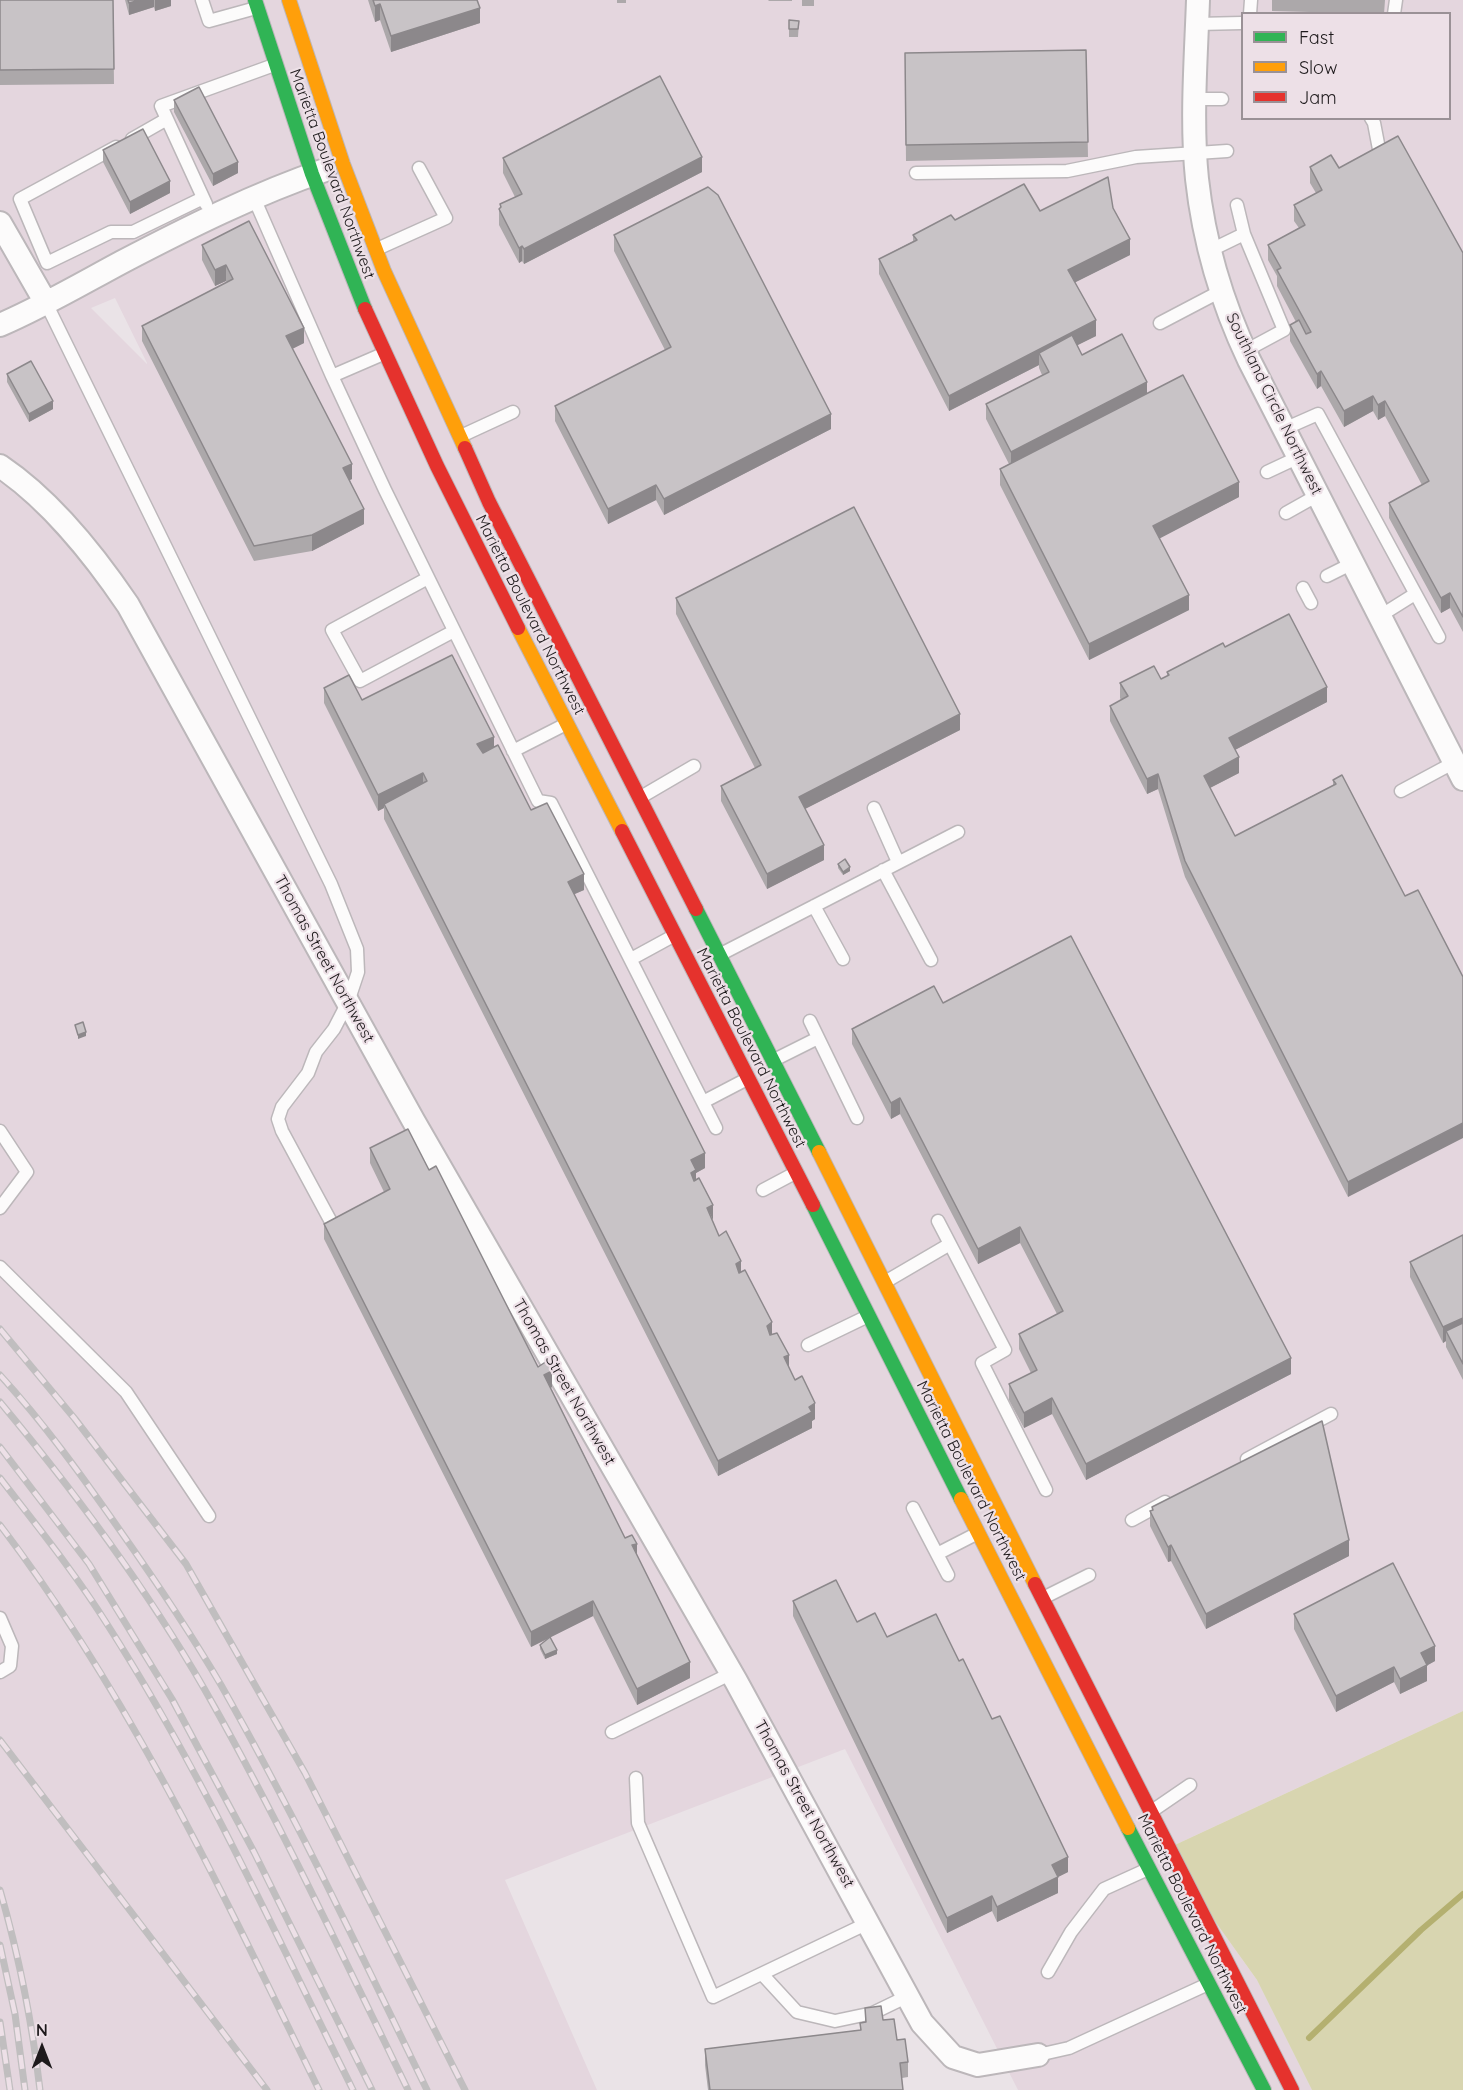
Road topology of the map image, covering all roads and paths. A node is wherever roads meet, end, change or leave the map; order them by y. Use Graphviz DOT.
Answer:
graph roads {
  1 [pos="202,0"];
  2 [pos="289,0"];
  3 [pos="1198,0"];
  4 [pos="256,4"];
  5 [pos="1241,23"];
  6 [pos="1197,24"];
  7 [pos="275,64"];
  8 [pos="1196,99"];
  9 [pos="1222,99"];
  10 [pos="167,119"];
  11 [pos="1372,120"];
  12 [pos="1379,149"];
  13 [pos="1227,151"];
  14 [pos="1196,152"];
  15 [pos="343,164"];
  16 [pos="419,168"];
  17 [pos="916,173"];
  18 [pos="312,174"];
  19 [pos="254,198"];
  20 [pos="1237,205"];
  21 [pos="208,208"];
  22 [pos="0,223"];
  23 [pos="1244,234"];
  24 [pos="376,250"];
  25 [pos="1209,251"];
  26 [pos="1221,291"];
  27 [pos="46,303"];
  28 [pos="1160,323"];
  29 [pos="0,325"];
  30 [pos="1245,351"];
  31 [pos="384,353"];
  32 [pos="332,376"];
  33 [pos="513,412"];
  34 [pos="1284,429"];
  35 [pos="459,437"];
  36 [pos="1299,457"];
  37 [pos="0,466"];
  38 [pos="1267,472"];
  39 [pos="1318,495"];
  40 [pos="1286,513"];
  41 [pos="1353,563"];
  42 [pos="1327,576"];
  43 [pos="428,579"];
  44 [pos="1303,588"];
  45 [pos="1415,594"];
  46 [pos="1311,603"];
  47 [pos="1380,616"];
  48 [pos="454,631"];
  49 [pos="1439,637"];
  50 [pos="567,724"];
  51 [pos="513,750"];
  52 [pos="694,766"];
  53 [pos="1459,771"];
  54 [pos="1401,791"];
  55 [pos="640,798"];
  56 [pos="874,807"];
  57 [pos="958,832"];
  58 [pos="898,862"];
  59 [pos="883,870"];
  60 [pos="814,906"];
  61 [pos="675,935"];
  62 [pos="720,955"];
  63 [pos="631,959"];
  64 [pos="843,959"];
  65 [pos="931,960"];
  66 [pos="348,1002"];
  67 [pos="810,1021"];
  68 [pos="818,1038"];
  69 [pos="773,1060"];
  70 [pos="749,1078"];
  71 [pos="703,1102"];
  72 [pos="857,1118"];
  73 [pos="716,1128"];
  74 [pos="0,1131"];
  75 [pos="796,1173"];
  76 [pos="763,1190"];
  77 [pos="0,1208"];
  78 [pos="330,1221"];
  79 [pos="938,1221"];
  80 [pos="950,1244"];
  81 [pos="0,1268"];
  82 [pos="884,1283"];
  83 [pos="868,1316"];
  84 [pos="808,1346"];
  85 [pos="1331,1414"];
  86 [pos="1237,1464"];
  87 [pos="1046,1490"];
  88 [pos="1174,1498"];
  89 [pos="913,1508"];
  90 [pos="209,1516"];
  91 [pos="1132,1520"];
  92 [pos="978,1533"];
  93 [pos="937,1554"];
  94 [pos="948,1575"];
  95 [pos="1089,1575"];
  96 [pos="1042,1599"];
  97 [pos="0,1618"];
  98 [pos="0,1672"];
  99 [pos="732,1673"];
  100 [pos="612,1732"];
  101 [pos="636,1778"];
  102 [pos="1190,1785"];
  103 [pos="1151,1811"];
  104 [pos="1149,1868"];
  105 [pos="868,1923"];
  106 [pos="1048,1972"];
  107 [pos="1234,1972"];
  108 [pos="762,1974"];
  109 [pos="1210,1984"];
  110 [pos="908,1996"];
  111 [pos="1038,2055"];
  112 [pos="1264,2090"];
  113 [pos="1292,2090"];
  1 -- 4 [label="lane"];
  2 -- 15 [label="main road"];
  3 -- 6 [label="street, Southland Circle Northwest"];
  4 -- 7 [label="main road, Marietta Boulevard Northwest"];
  5 -- 6 [label="lane"];
  6 -- 8 [label="street, Southland Circle Northwest"];
  7 -- 10 [label="lane"];
  7 -- 18 [label="main road, Marietta Boulevard Northwest"];
  8 -- 9 [label="lane"];
  8 -- 14 [label="street, Southland Circle Northwest"];
  10 -- 21 [label="lane"];
  10 -- 21 [label="lane"];
  11 -- 12 [label="lane"];
  13 -- 14 [label="lane"];
  14 -- 17 [label="lane"];
  14 -- 25 [label="street, Southland Circle Northwest"];
  15 -- 18 [label="street"];
  15 -- 24 [label="main road"];
  16 -- 24 [label="lane"];
  18 -- 19 [label="street"];
  18 -- 31 [label="main road, Marietta Boulevard Northwest"];
  19 -- 21 [label="street"];
  19 -- 32 [label="lane"];
  20 -- 23 [label="lane"];
  21 -- 27 [label="street"];
  22 -- 27 [label="street"];
  23 -- 25 [label="lane"];
  23 -- 30 [label="lane"];
  24 -- 35 [label="main road"];
  25 -- 26 [label="street, Southland Circle Northwest"];
  26 -- 28 [label="lane"];
  26 -- 30 [label="street, Southland Circle Northwest"];
  27 -- 29 [label="street"];
  27 -- 66 [label="lane"];
  30 -- 34 [label="street, Southland Circle Northwest"];
  31 -- 32 [label="lane"];
  31 -- 50 [label="main road, Marietta Boulevard Northwest"];
  32 -- 43 [label="lane"];
  33 -- 35 [label="lane"];
  34 -- 36 [label="street, Southland Circle Northwest"];
  34 -- 45 [label="lane"];
  35 -- 55 [label="main road"];
  36 -- 38 [label="lane"];
  36 -- 39 [label="street, Southland Circle Northwest"];
  37 -- 66 [label="street, Thomas Street Northwest"];
  39 -- 40 [label="lane"];
  39 -- 41 [label="street, Southland Circle Northwest"];
  41 -- 42 [label="lane"];
  41 -- 47 [label="street, Southland Circle Northwest"];
  43 -- 48 [label="lane"];
  43 -- 48 [label="lane"];
  44 -- 46 [label="lane"];
  45 -- 47 [label="lane"];
  45 -- 49 [label="lane"];
  47 -- 53 [label="street, Southland Circle Northwest"];
  48 -- 51 [label="lane"];
  50 -- 51 [label="lane"];
  50 -- 61 [label="main road, Marietta Boulevard Northwest"];
  51 -- 63 [label="lane"];
  52 -- 55 [label="lane"];
  53 -- 54 [label="lane"];
  55 -- 62 [label="main road"];
  56 -- 58 [label="lane"];
  57 -- 58 [label="lane"];
  58 -- 59 [label="lane"];
  59 -- 60 [label="lane"];
  59 -- 65 [label="lane"];
  60 -- 62 [label="lane"];
  60 -- 64 [label="lane"];
  61 -- 63 [label="lane"];
  61 -- 70 [label="main road, Marietta Boulevard Northwest"];
  62 -- 69 [label="main road"];
  63 -- 71 [label="lane"];
  66 -- 78 [label="lane"];
  66 -- 99 [label="street, Thomas Street Northwest"];
  67 -- 68 [label="lane"];
  68 -- 69 [label="lane"];
  68 -- 72 [label="lane"];
  69 -- 82 [label="main road"];
  70 -- 71 [label="lane"];
  70 -- 75 [label="main road, Marietta Boulevard Northwest"];
  71 -- 73 [label="lane"];
  74 -- 77 [label="lane"];
  75 -- 76 [label="lane"];
  75 -- 83 [label="main road, Marietta Boulevard Northwest"];
  79 -- 80 [label="lane"];
  80 -- 82 [label="lane"];
  80 -- 87 [label="lane"];
  81 -- 90 [label="lane"];
  82 -- 96 [label="main road"];
  83 -- 84 [label="lane"];
  83 -- 92 [label="main road, Marietta Boulevard Northwest"];
  85 -- 86 [label="lane"];
  88 -- 91 [label="lane"];
  89 -- 93 [label="lane"];
  92 -- 93 [label="lane"];
  92 -- 104 [label="main road, Marietta Boulevard Northwest"];
  93 -- 94 [label="lane"];
  95 -- 96 [label="lane"];
  96 -- 103 [label="main road"];
  97 -- 98 [label="lane"];
  99 -- 100 [label="lane"];
  99 -- 105 [label="street, Thomas Street Northwest"];
  101 -- 108 [label="lane"];
  102 -- 103 [label="lane"];
  103 -- 107 [label="main road"];
  104 -- 106 [label="lane"];
  104 -- 109 [label="main road, Marietta Boulevard Northwest"];
  105 -- 108 [label="lane"];
  105 -- 110 [label="street, Thomas Street Northwest"];
  107 -- 109 [label="lane, Thomas Street Northwest"];
  107 -- 113 [label="main road"];
  108 -- 110 [label="lane"];
  109 -- 111 [label="lane, Thomas Street Northwest"];
  109 -- 112 [label="main road, Marietta Boulevard Northwest"];
  110 -- 111 [label="street, Thomas Street Northwest"];
}
